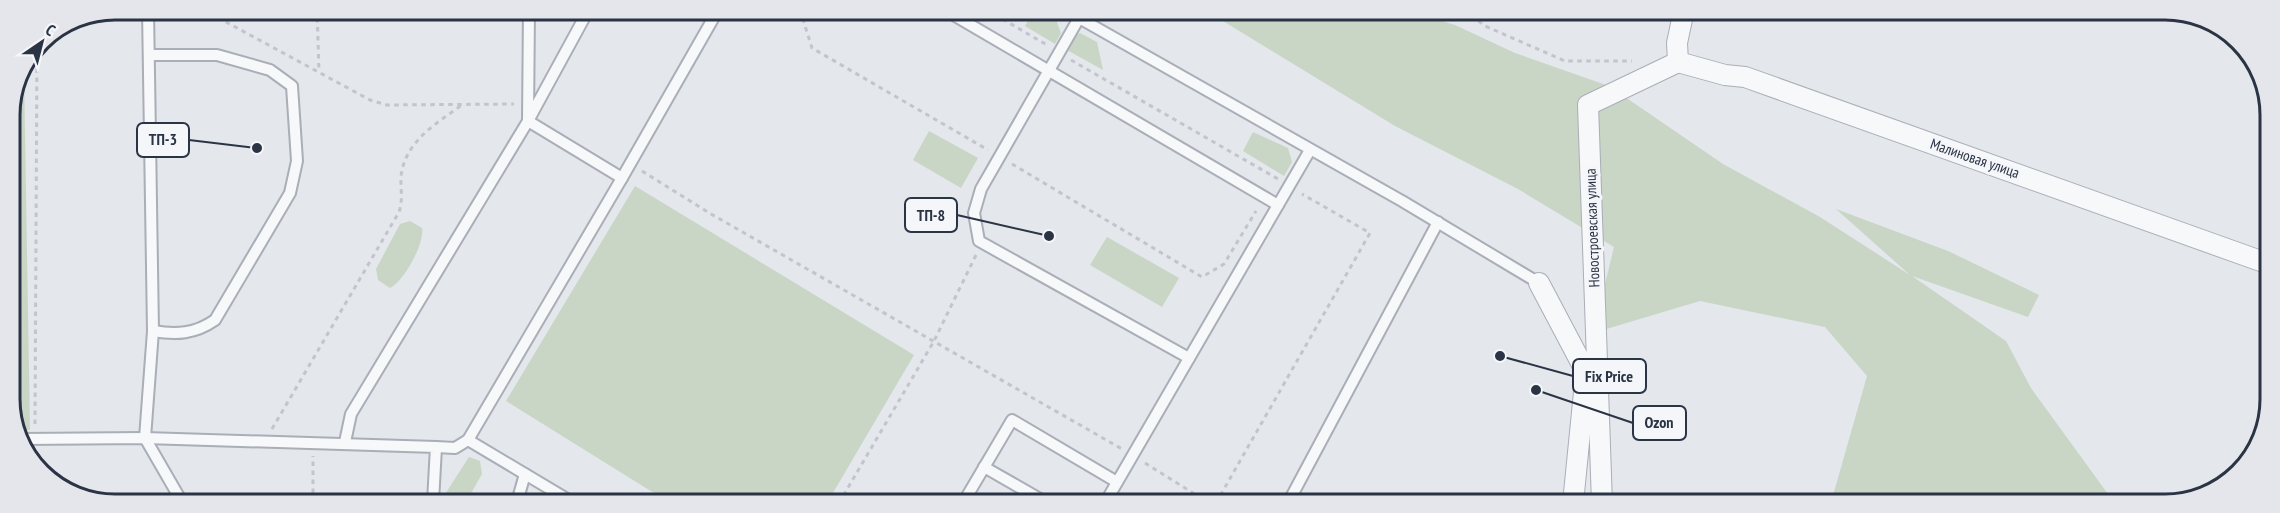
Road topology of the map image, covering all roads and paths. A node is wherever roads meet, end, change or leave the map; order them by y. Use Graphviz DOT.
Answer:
graph roads {
  1 [pos="148,20"];
  2 [pos="222,20"];
  3 [pos="317,20"];
  4 [pos="529,20"];
  5 [pos="583,20"];
  6 [pos="712,20"];
  7 [pos="804,20"];
  8 [pos="962,20"];
  9 [pos="1004,20"];
  10 [pos="1078,20"];
  11 [pos="1082,20"];
  12 [pos="1477,20"];
  13 [pos="1682,20"];
  14 [pos="1059,53"];
  15 [pos="149,55"];
  16 [pos="37,60"];
  17 [pos="1633,62"];
  18 [pos="1678,62"];
  19 [pos="1048,70"];
  20 [pos="319,72"];
  21 [pos="528,104"];
  22 [pos="462,105"];
  23 [pos="528,121"];
  24 [pos="1310,150"];
  25 [pos="999,156"];
  26 [pos="630,164"];
  27 [pos="622,178"];
  28 [pos="1288,185"];
  29 [pos="1264,197"];
  30 [pos="1278,205"];
  31 [pos="1438,222"];
  32 [pos="980,242"];
  33 [pos="2260,261"];
  34 [pos="1539,283"];
  35 [pos="153,331"];
  36 [pos="934,341"];
  37 [pos="1189,358"];
  38 [pos="145,438"];
  39 [pos="29,439"];
  40 [pos="36,439"];
  41 [pos="468,440"];
  42 [pos="345,442"];
  43 [pos="262,443"];
  44 [pos="313,444"];
  45 [pos="436,447"];
  46 [pos="36,451"];
  47 [pos="1133,456"];
  48 [pos="984,467"];
  49 [pos="525,474"];
  50 [pos="1117,482"];
  51 [pos="1194,493"];
  52 [pos="1221,493"];
  53 [pos="1293,493"];
  54 [pos="1574,493"];
  55 [pos="1602,493"];
  56 [pos="177,494"];
  57 [pos="313,494"];
  58 [pos="433,494"];
  59 [pos="519,494"];
  60 [pos="558,494"];
  61 [pos="844,494"];
  62 [pos="968,494"];
  63 [pos="1030,494"];
  64 [pos="1110,494"];
  1 -- 15 [label="lane"];
  2 -- 20 [label="path"];
  3 -- 20 [label="path"];
  4 -- 21 [label="lane"];
  5 -- 23 [label="lane"];
  6 -- 26 [label="lane"];
  7 -- 25 [label="path"];
  8 -- 19 [label="lane"];
  9 -- 14 [label="path"];
  10 -- 14 [label="lane"];
  11 -- 24 [label="lane"];
  12 -- 17 [label="path"];
  13 -- 18 [label="street"];
  14 -- 19 [label="lane"];
  14 -- 28 [label="path"];
  15 -- 35 [label="lane"];
  15 -- 35 [label="lane"];
  16 -- 40 [label="path"];
  18 -- 33 [label="street, Малиновая улица"];
  18 -- 55 [label="street, Новостроевская улица"];
  19 -- 25 [label="lane"];
  19 -- 29 [label="lane"];
  20 -- 22 [label="path"];
  21 -- 22 [label="path"];
  21 -- 23 [label="lane"];
  22 -- 43 [label="path"];
  23 -- 27 [label="lane"];
  23 -- 42 [label="lane"];
  24 -- 28 [label="lane"];
  24 -- 31 [label="lane"];
  25 -- 29 [label="path"];
  25 -- 32 [label="lane"];
  26 -- 27 [label="lane"];
  26 -- 36 [label="path"];
  27 -- 41 [label="lane"];
  28 -- 30 [label="lane"];
  28 -- 52 [label="path"];
  29 -- 30 [label="lane"];
  30 -- 37 [label="lane"];
  31 -- 34 [label="lane"];
  31 -- 53 [label="lane"];
  32 -- 36 [label="path"];
  32 -- 37 [label="lane"];
  34 -- 54 [label="street"];
  35 -- 38 [label="lane"];
  36 -- 47 [label="path"];
  36 -- 61 [label="path"];
  37 -- 47 [label="lane"];
  38 -- 40 [label="lane"];
  38 -- 43 [label="lane"];
  38 -- 56 [label="lane"];
  39 -- 40 [label="lane"];
  40 -- 46 [label="path"];
  41 -- 45 [label="lane"];
  41 -- 49 [label="lane"];
  42 -- 44 [label="lane"];
  42 -- 45 [label="lane"];
  43 -- 44 [label="lane"];
  44 -- 57 [label="path"];
  45 -- 58 [label="lane"];
  47 -- 50 [label="lane"];
  47 -- 51 [label="path"];
  48 -- 50 [label="lane"];
  48 -- 62 [label="lane"];
  48 -- 63 [label="lane"];
  49 -- 59 [label="lane"];
  49 -- 60 [label="lane"];
  50 -- 64 [label="lane"];
}
